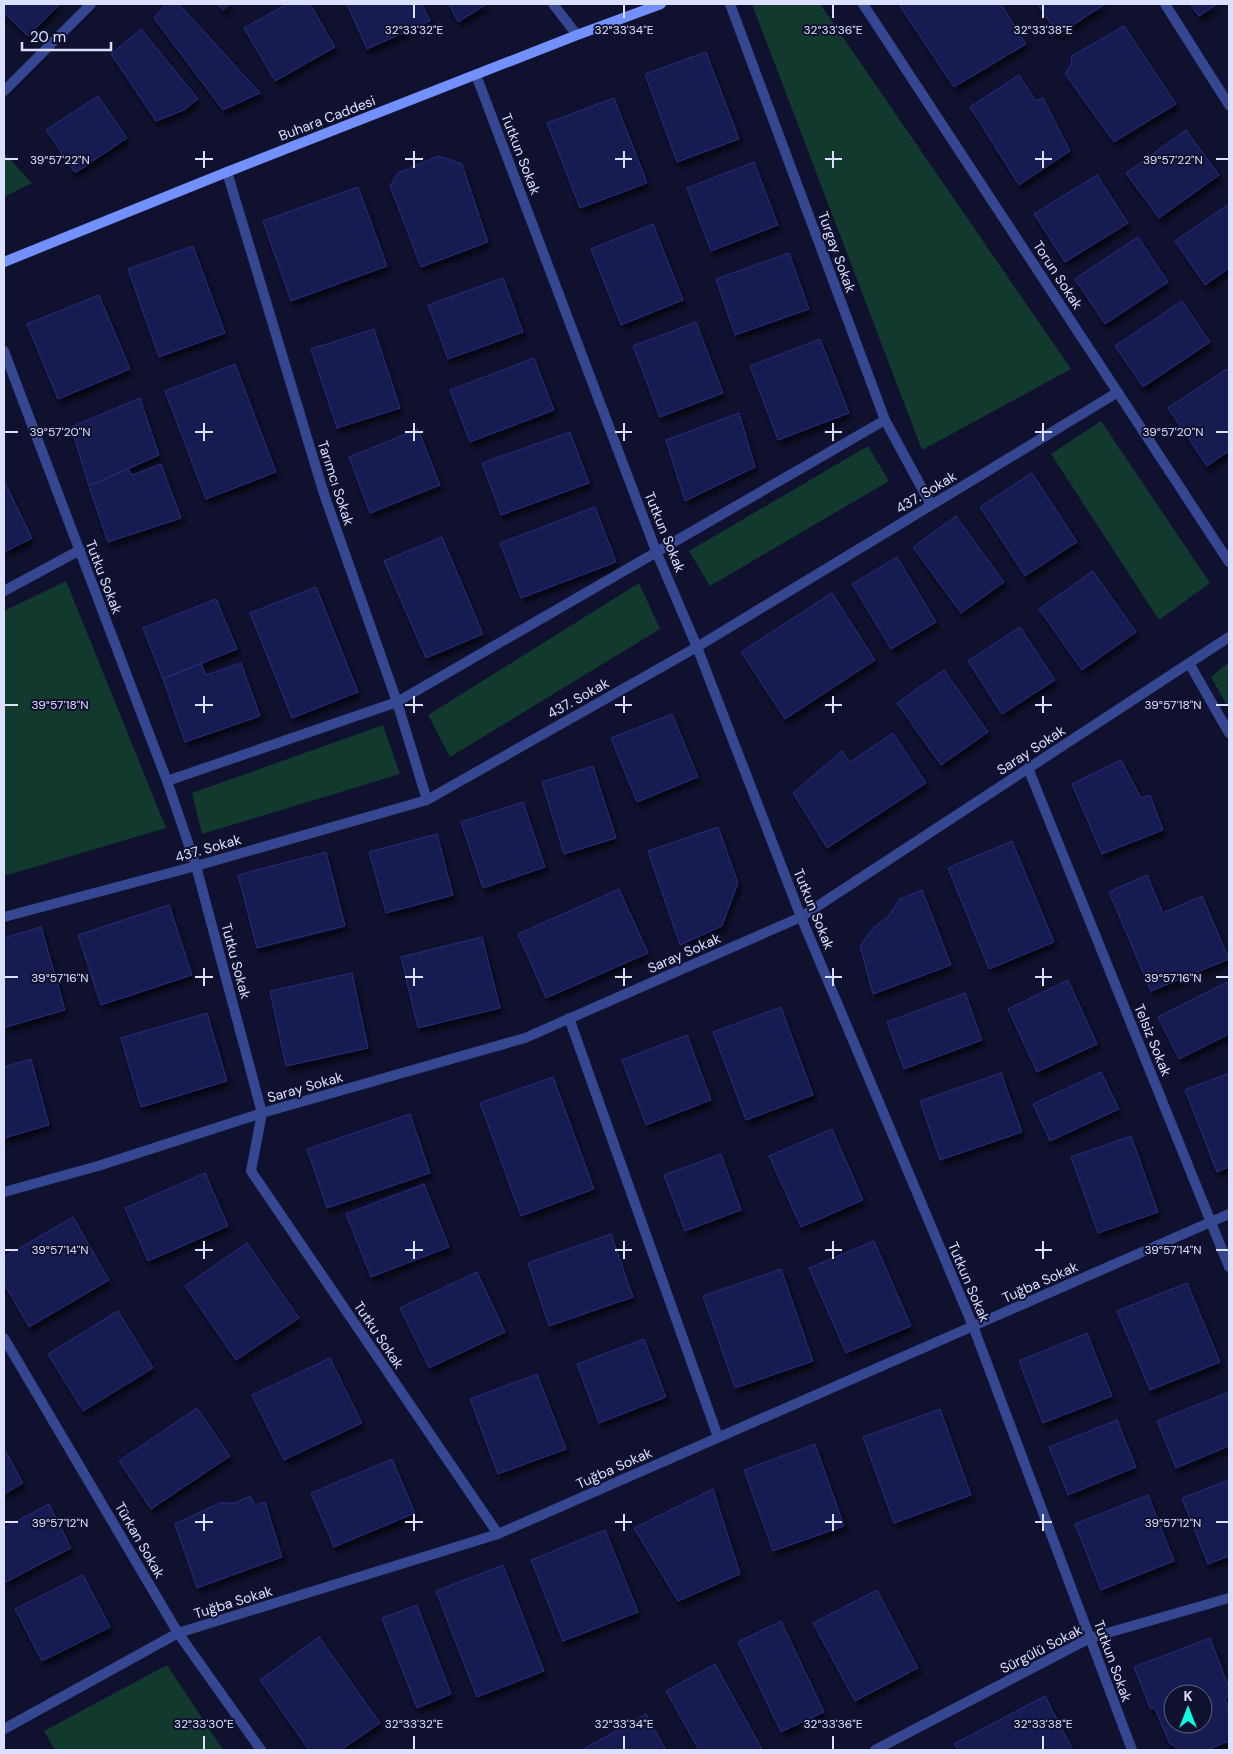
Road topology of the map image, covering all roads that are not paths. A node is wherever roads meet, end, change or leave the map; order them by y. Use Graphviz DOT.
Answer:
graph roads {
  1 [pos="91,4"];
  2 [pos="553,4"];
  3 [pos="661,4"];
  4 [pos="730,4"];
  5 [pos="863,4"];
  6 [pos="1165,4"];
  7 [pos="577,35"];
  8 [pos="476,75"];
  9 [pos="4,91"];
  10 [pos="1229,105"];
  11 [pos="227,172"];
  12 [pos="4,262"];
  13 [pos="4,351"];
  14 [pos="1118,392"];
  15 [pos="885,420"];
  16 [pos="931,505"];
  17 [pos="80,550"];
  18 [pos="656,551"];
  19 [pos="1229,562"];
  20 [pos="4,591"];
  21 [pos="1229,637"];
  22 [pos="697,647"];
  23 [pos="1189,663"];
  24 [pos="397,702"];
  25 [pos="1229,734"];
  26 [pos="1028,768"];
  27 [pos="167,781"];
  28 [pos="427,800"];
  29 [pos="196,866"];
  30 [pos="801,916"];
  31 [pos="4,917"];
  32 [pos="569,1018"];
  33 [pos="262,1113"];
  34 [pos="4,1192"];
  35 [pos="1229,1214"];
  36 [pos="1211,1222"];
  37 [pos="1229,1267"];
  38 [pos="973,1326"];
  39 [pos="4,1338"];
  40 [pos="718,1437"];
  41 [pos="498,1534"];
  42 [pos="1229,1598"];
  43 [pos="178,1633"];
  44 [pos="1090,1638"];
  45 [pos="4,1729"];
  46 [pos="261,1750"];
  47 [pos="875,1750"];
  48 [pos="1132,1750"];
  1 -- 9 [label="street"];
  2 -- 7 [label="street"];
  3 -- 7 [label="main road, Buhara Caddesi"];
  4 -- 15 [label="street, Turgay Sokak"];
  5 -- 14 [label="street, Torun Sokak"];
  6 -- 10 [label="street"];
  7 -- 8 [label="main road, Buhara Caddesi"];
  8 -- 11 [label="main road, Buhara Caddesi"];
  8 -- 18 [label="street, Tutkun Sokak"];
  11 -- 12 [label="main road, Buhara Caddesi"];
  11 -- 24 [label="street, Tarımcı Sokak"];
  13 -- 17 [label="street, Tutku Sokak"];
  14 -- 16 [label="street, 437. Sokak"];
  14 -- 19 [label="street, Torun Sokak"];
  15 -- 16 [label="street, Turgay Sokak"];
  15 -- 18 [label="street"];
  16 -- 22 [label="street, 437. Sokak"];
  17 -- 20 [label="street"];
  17 -- 27 [label="street, Tutku Sokak"];
  18 -- 22 [label="street, Tutkun Sokak"];
  18 -- 24 [label="street"];
  21 -- 23 [label="street, Saray Sokak"];
  22 -- 28 [label="street, 437. Sokak"];
  22 -- 30 [label="street, Tutkun Sokak"];
  23 -- 25 [label="street"];
  23 -- 26 [label="street, Saray Sokak"];
  24 -- 27 [label="street"];
  24 -- 28 [label="street, Tarımcı Sokak"];
  26 -- 30 [label="street, Saray Sokak"];
  26 -- 36 [label="street, Telsiz Sokak"];
  27 -- 29 [label="street, Tutku Sokak"];
  28 -- 29 [label="street, 437. Sokak"];
  29 -- 31 [label="street, 437. Sokak"];
  29 -- 33 [label="street, Tutku Sokak"];
  30 -- 32 [label="street, Saray Sokak"];
  30 -- 38 [label="street, Tutkun Sokak"];
  32 -- 33 [label="street, Saray Sokak"];
  32 -- 40 [label="street"];
  33 -- 34 [label="street, Saray Sokak"];
  33 -- 41 [label="street, Tutku Sokak"];
  35 -- 36 [label="street, Tuğba Sokak"];
  36 -- 37 [label="street, Telsiz Sokak"];
  36 -- 38 [label="street, Tuğba Sokak"];
  38 -- 40 [label="street, Tuğba Sokak"];
  38 -- 44 [label="street, Tutkun Sokak"];
  39 -- 43 [label="street, Türkan Sokak"];
  40 -- 41 [label="street, Tuğba Sokak"];
  41 -- 43 [label="street, Tuğba Sokak"];
  42 -- 44 [label="street, Sürgülü Sokak"];
  43 -- 45 [label="street, Tuğba Sokak"];
  43 -- 46 [label="street, Türkan Sokak"];
  44 -- 47 [label="street, Sürgülü Sokak"];
  44 -- 48 [label="street, Tutkun Sokak"];
}
